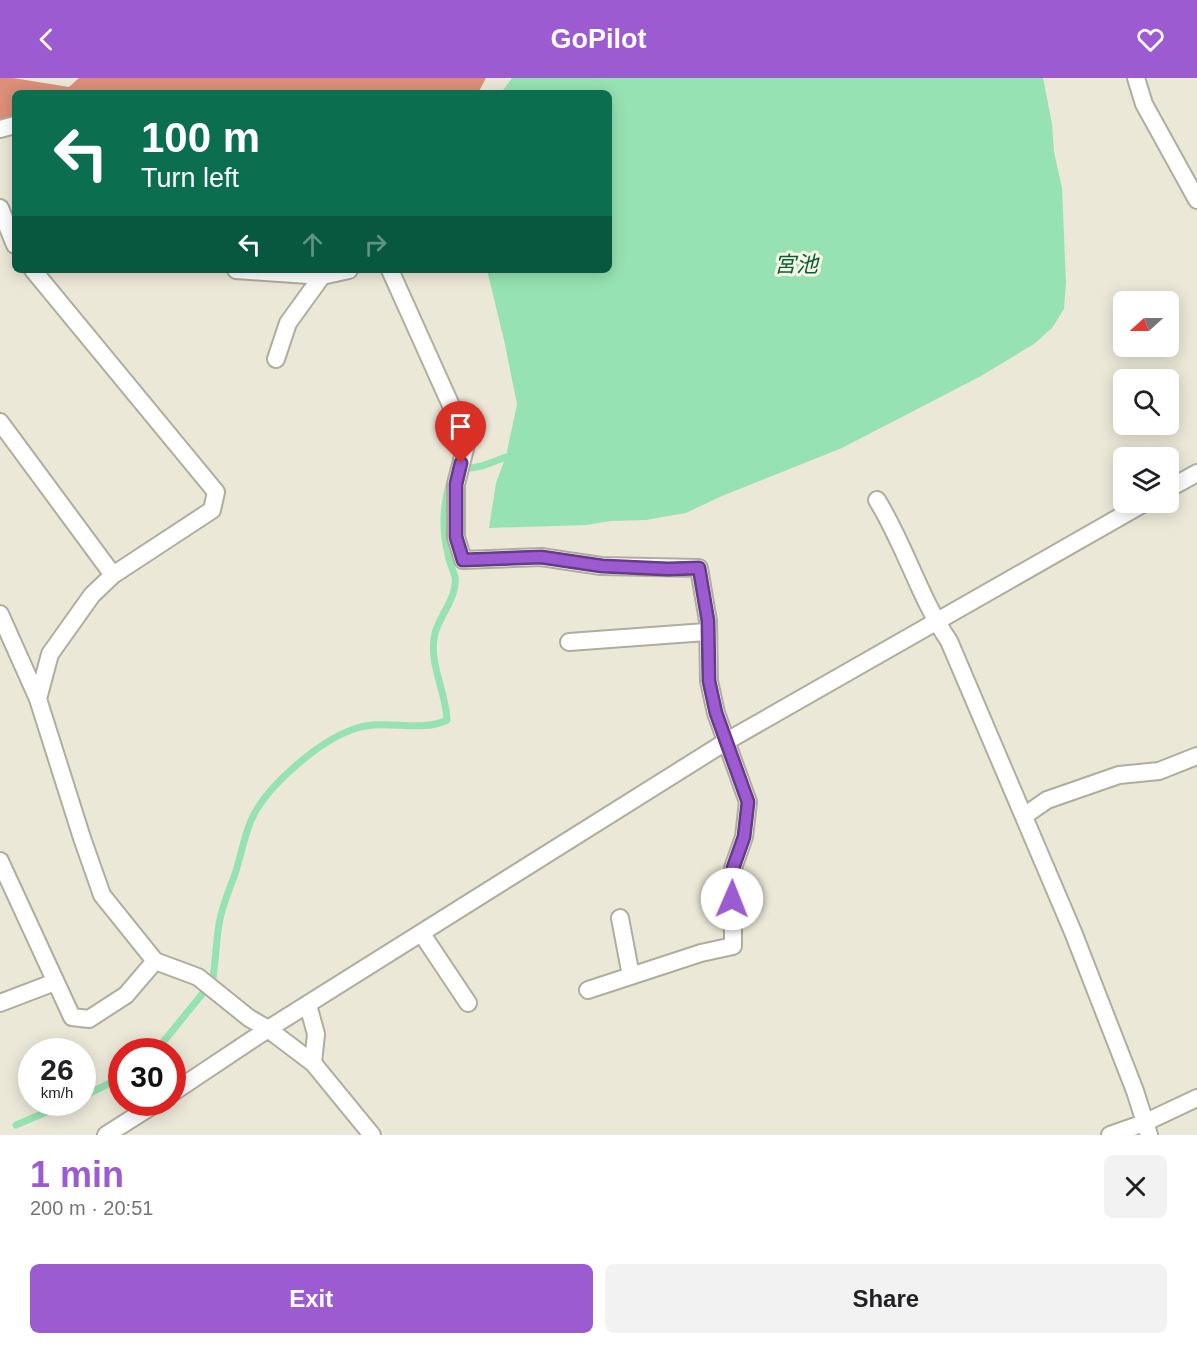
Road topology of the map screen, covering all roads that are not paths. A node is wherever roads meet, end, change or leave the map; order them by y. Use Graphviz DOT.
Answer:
graph roads {
  1 [pos="1136,78"];
  2 [pos="1197,200"];
  3 [pos="0,207"];
  4 [pos="12,237"];
  5 [pos="35,273"];
  6 [pos="279,273"];
  7 [pos="336,273"];
  8 [pos="391,273"];
  9 [pos="322,276"];
  10 [pos="276,359"];
  11 [pos="0,422"];
  12 [pos="1197,473"];
  13 [pos="1179,483"];
  14 [pos="877,500"];
  15 [pos="1127,513"];
  16 [pos="114,575"];
  17 [pos="0,614"];
  18 [pos="937,623"];
  19 [pos="706,632"];
  20 [pos="569,642"];
  21 [pos="38,699"];
  22 [pos="727,741"];
  23 [pos="1197,756"];
  24 [pos="1024,816"];
  25 [pos="0,861"];
  26 [pos="620,918"];
  27 [pos="422,934"];
  28 [pos="155,961"];
  29 [pos="631,976"];
  30 [pos="55,982"];
  31 [pos="588,990"];
  32 [pos="0,1002"];
  33 [pos="468,1004"];
  34 [pos="308,1005"];
  35 [pos="268,1029"];
  36 [pos="313,1063"];
  37 [pos="186,1084"];
  38 [pos="1197,1098"];
  39 [pos="136,1116"];
  40 [pos="1147,1129"];
  41 [pos="106,1135"];
  42 [pos="372,1135"];
  43 [pos="1110,1135"];
  1 -- 2 [label="street"];
  3 -- 4 [label="street"];
  5 -- 16 [label="street"];
  6 -- 9 [label="street"];
  7 -- 9 [label="street"];
  8 -- 19 [label="street"];
  9 -- 10 [label="street"];
  11 -- 16 [label="street"];
  12 -- 13 [label="street"];
  14 -- 18 [label="street"];
  15 -- 18 [label="street"];
  16 -- 21 [label="street"];
  17 -- 21 [label="street"];
  18 -- 22 [label="street"];
  18 -- 24 [label="street"];
  19 -- 20 [label="street"];
  19 -- 22 [label="street"];
  21 -- 28 [label="street"];
  22 -- 27 [label="street"];
  22 -- 29 [label="street"];
  23 -- 24 [label="street"];
  24 -- 40 [label="street"];
  25 -- 30 [label="street"];
  26 -- 29 [label="street"];
  27 -- 33 [label="street"];
  27 -- 34 [label="street"];
  28 -- 30 [label="street"];
  28 -- 35 [label="street"];
  29 -- 31 [label="street"];
  30 -- 32 [label="street"];
  34 -- 35 [label="street"];
  34 -- 36 [label="street"];
  35 -- 36 [label="street"];
  35 -- 37 [label="street"];
  36 -- 42 [label="street"];
  38 -- 40 [label="street"];
  39 -- 41 [label="street"];
  40 -- 43 [label="street"];
}
